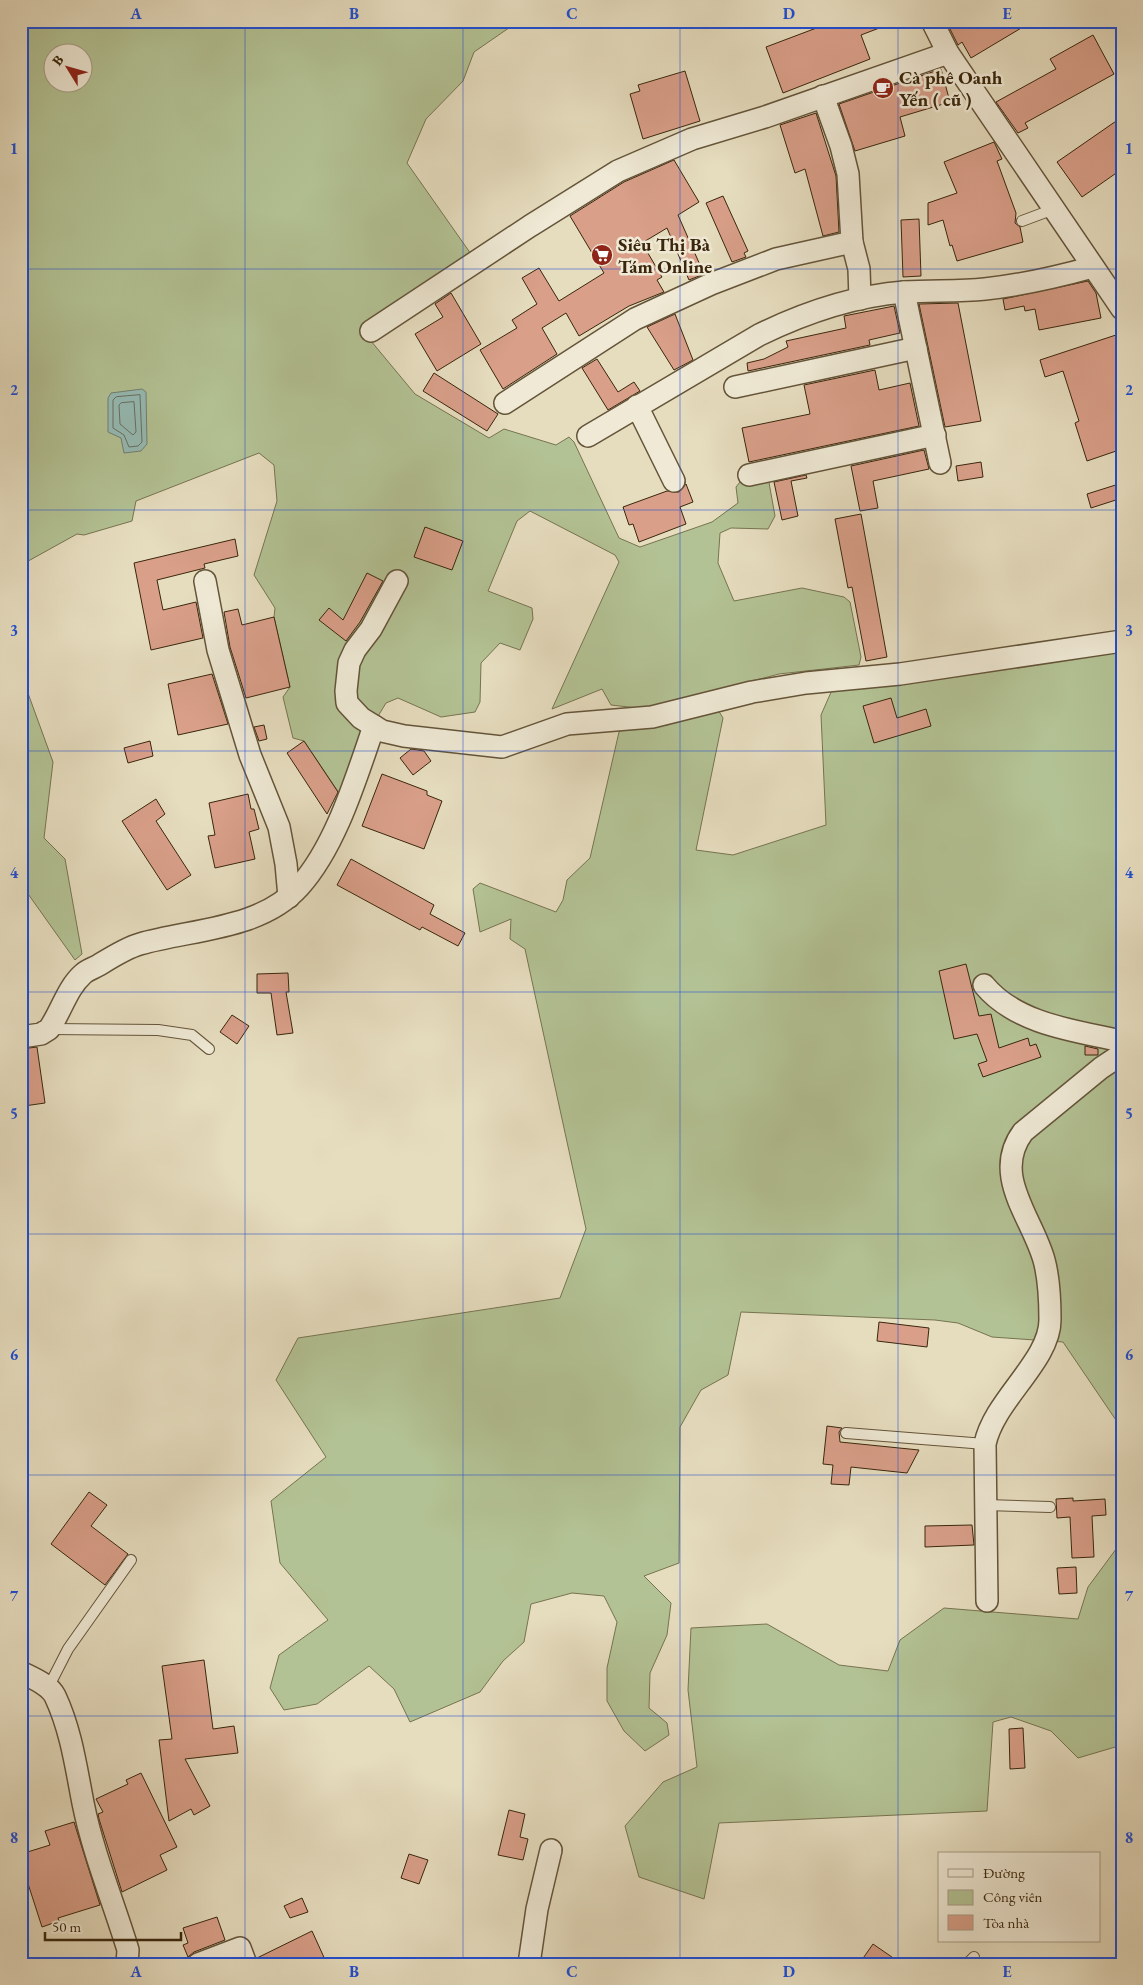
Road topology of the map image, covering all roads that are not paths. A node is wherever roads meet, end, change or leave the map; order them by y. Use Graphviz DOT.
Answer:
graph roads {
  1 [pos="932,21"];
  2 [pos="948,53"];
  3 [pos="823,96"];
  4 [pos="1054,209"];
  5 [pos="1022,221"];
  6 [pos="852,242"];
  7 [pos="1093,268"];
  8 [pos="904,292"];
  9 [pos="860,298"];
  10 [pos="1122,309"];
  11 [pos="371,331"];
  12 [pos="916,348"];
  13 [pos="735,387"];
  14 [pos="505,403"];
  15 [pos="638,406"];
  16 [pos="936,434"];
  17 [pos="588,436"];
  18 [pos="940,463"];
  19 [pos="749,475"];
  20 [pos="674,481"];
  21 [pos="205,581"];
  22 [pos="397,581"];
  23 [pos="1122,641"];
  24 [pos="374,726"];
  25 [pos="289,897"];
  26 [pos="984,985"];
  27 [pos="49,1029"];
  28 [pos="21,1037"];
  29 [pos="1122,1041"];
  30 [pos="209,1050"];
  31 [pos="1122,1054"];
  32 [pos="846,1433"];
  33 [pos="985,1444"];
  34 [pos="986,1505"];
  35 [pos="1050,1507"];
  36 [pos="131,1560"];
  37 [pos="987,1601"];
  38 [pos="21,1672"];
  39 [pos="48,1688"];
  40 [pos="551,1850"];
  41 [pos="127,1964"];
  42 [pos="198,1964"];
  43 [pos="246,1964"];
  44 [pos="529,1964"];
  1 -- 2 [label="street"];
  2 -- 3 [label="street"];
  2 -- 4 [label="street"];
  3 -- 6 [label="street"];
  3 -- 11 [label="street"];
  4 -- 5 [label="lane"];
  4 -- 7 [label="street"];
  6 -- 9 [label="street"];
  6 -- 14 [label="street"];
  7 -- 8 [label="street"];
  7 -- 10 [label="street"];
  8 -- 9 [label="street"];
  8 -- 12 [label="street"];
  9 -- 15 [label="street"];
  12 -- 13 [label="street"];
  12 -- 16 [label="street"];
  15 -- 17 [label="street"];
  15 -- 20 [label="street"];
  16 -- 18 [label="street"];
  16 -- 19 [label="street"];
  21 -- 25 [label="street"];
  22 -- 24 [label="street"];
  23 -- 24 [label="street"];
  24 -- 25 [label="street"];
  25 -- 27 [label="street"];
  26 -- 29 [label="street"];
  27 -- 28 [label="street"];
  27 -- 30 [label="lane"];
  31 -- 33 [label="street"];
  32 -- 33 [label="lane"];
  33 -- 34 [label="street"];
  34 -- 35 [label="lane"];
  34 -- 37 [label="street"];
  36 -- 39 [label="lane"];
  38 -- 39 [label="street"];
  39 -- 41 [label="street"];
  40 -- 44 [label="street"];
  42 -- 43 [label="street"];
}
